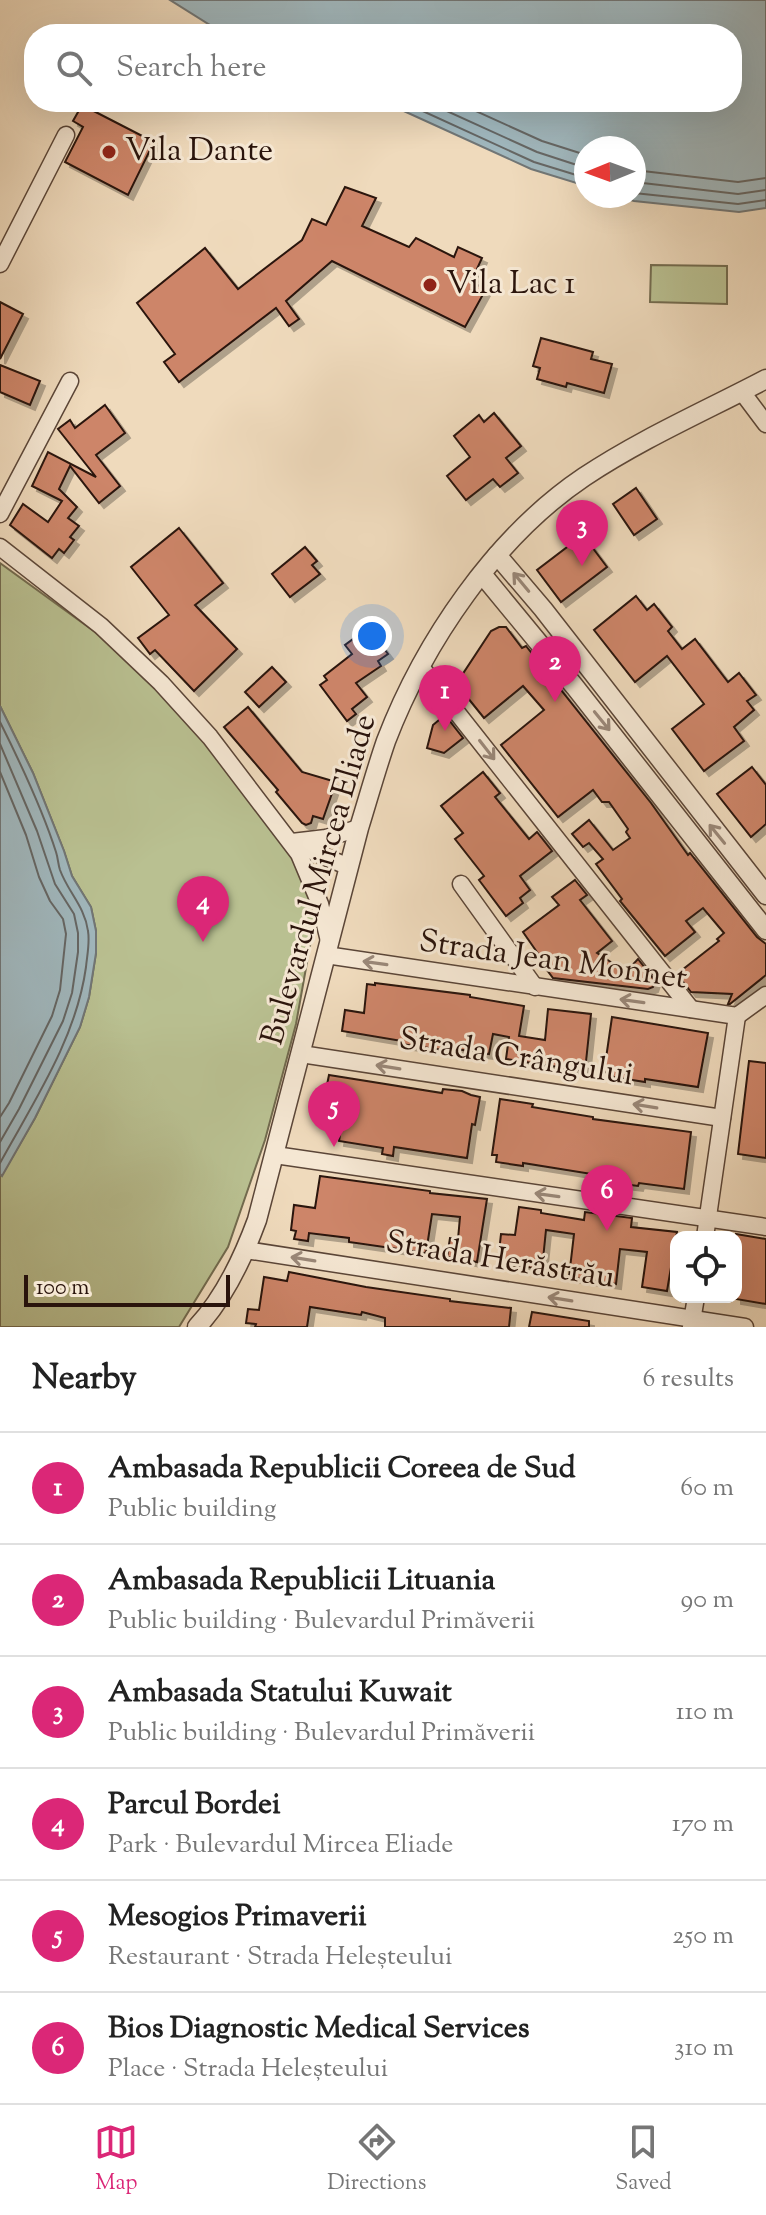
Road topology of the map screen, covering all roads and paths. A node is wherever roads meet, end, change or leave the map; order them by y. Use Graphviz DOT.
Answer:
graph roads {
  1 [pos="66,135"];
  2 [pos="0,264"];
  3 [pos="766,379"];
  4 [pos="70,381"];
  5 [pos="742,392"];
  6 [pos="766,424"];
  7 [pos="0,514"];
  8 [pos="0,547"];
  9 [pos="497,555"];
  10 [pos="482,574"];
  11 [pos="421,667"];
  12 [pos="359,828"];
  13 [pos="292,842"];
  14 [pos="349,867"];
  15 [pos="461,884"];
  16 [pos="766,895"];
  17 [pos="766,930"];
  18 [pos="328,948"];
  19 [pos="535,987"];
  20 [pos="766,995"];
  21 [pos="691,1009"];
  22 [pos="737,1016"];
  23 [pos="301,1054"];
  24 [pos="722,1118"];
  25 [pos="275,1155"];
  26 [pos="707,1219"];
  27 [pos="766,1227"];
  28 [pos="706,1231"];
  29 [pos="246,1250"];
  30 [pos="695,1303"];
  31 [pos="692,1323"];
  32 [pos="203,1324"];
  33 [pos="745,1327"];
  1 -- 2 [label="street"];
  3 -- 5 [label="street, Bulevardul Mircea Eliade"];
  4 -- 7 [label="street"];
  5 -- 6 [label="street"];
  5 -- 9 [label="street, Bulevardul Mircea Eliade"];
  8 -- 13 [label="street"];
  9 -- 10 [label="street, Bulevardul Mircea Eliade"];
  16 -- 9 [label="street, one-way"];
  10 -- 11 [label="street, Bulevardul Mircea Eliade"];
  10 -- 17 [label="street, one-way"];
  11 -- 12 [label="street, Bulevardul Mircea Eliade"];
  11 -- 21 [label="street, one-way"];
  12 -- 13 [label="street"];
  12 -- 14 [label="street, Bulevardul Mircea Eliade"];
  13 -- 14 [label="street"];
  13 -- 18 [label="street"];
  14 -- 18 [label="street, Bulevardul Mircea Eliade"];
  15 -- 19 [label="street"];
  19 -- 18 [label="street, Strada Jean Monnet, one-way"];
  18 -- 23 [label="street, Bulevardul Mircea Eliade"];
  21 -- 19 [label="street, Strada Jean Monnet, one-way"];
  20 -- 22 [label="street"];
  21 -- 22 [label="street, Strada Jean Monnet"];
  22 -- 24 [label="street"];
  24 -- 23 [label="street, Strada Crângului, one-way"];
  23 -- 25 [label="street, Bulevardul Mircea Eliade"];
  24 -- 26 [label="street"];
  26 -- 25 [label="street, one-way"];
  25 -- 29 [label="street, Bulevardul Mircea Eliade"];
  26 -- 27 [label="street"];
  26 -- 28 [label="street"];
  31 -- 29 [label="street, Strada Herăstrău, one-way"];
  29 -- 32 [label="street, Bulevardul Mircea Eliade"];
  30 -- 31 [label="street"];
  31 -- 33 [label="street, Strada Herăstrău"];
}
